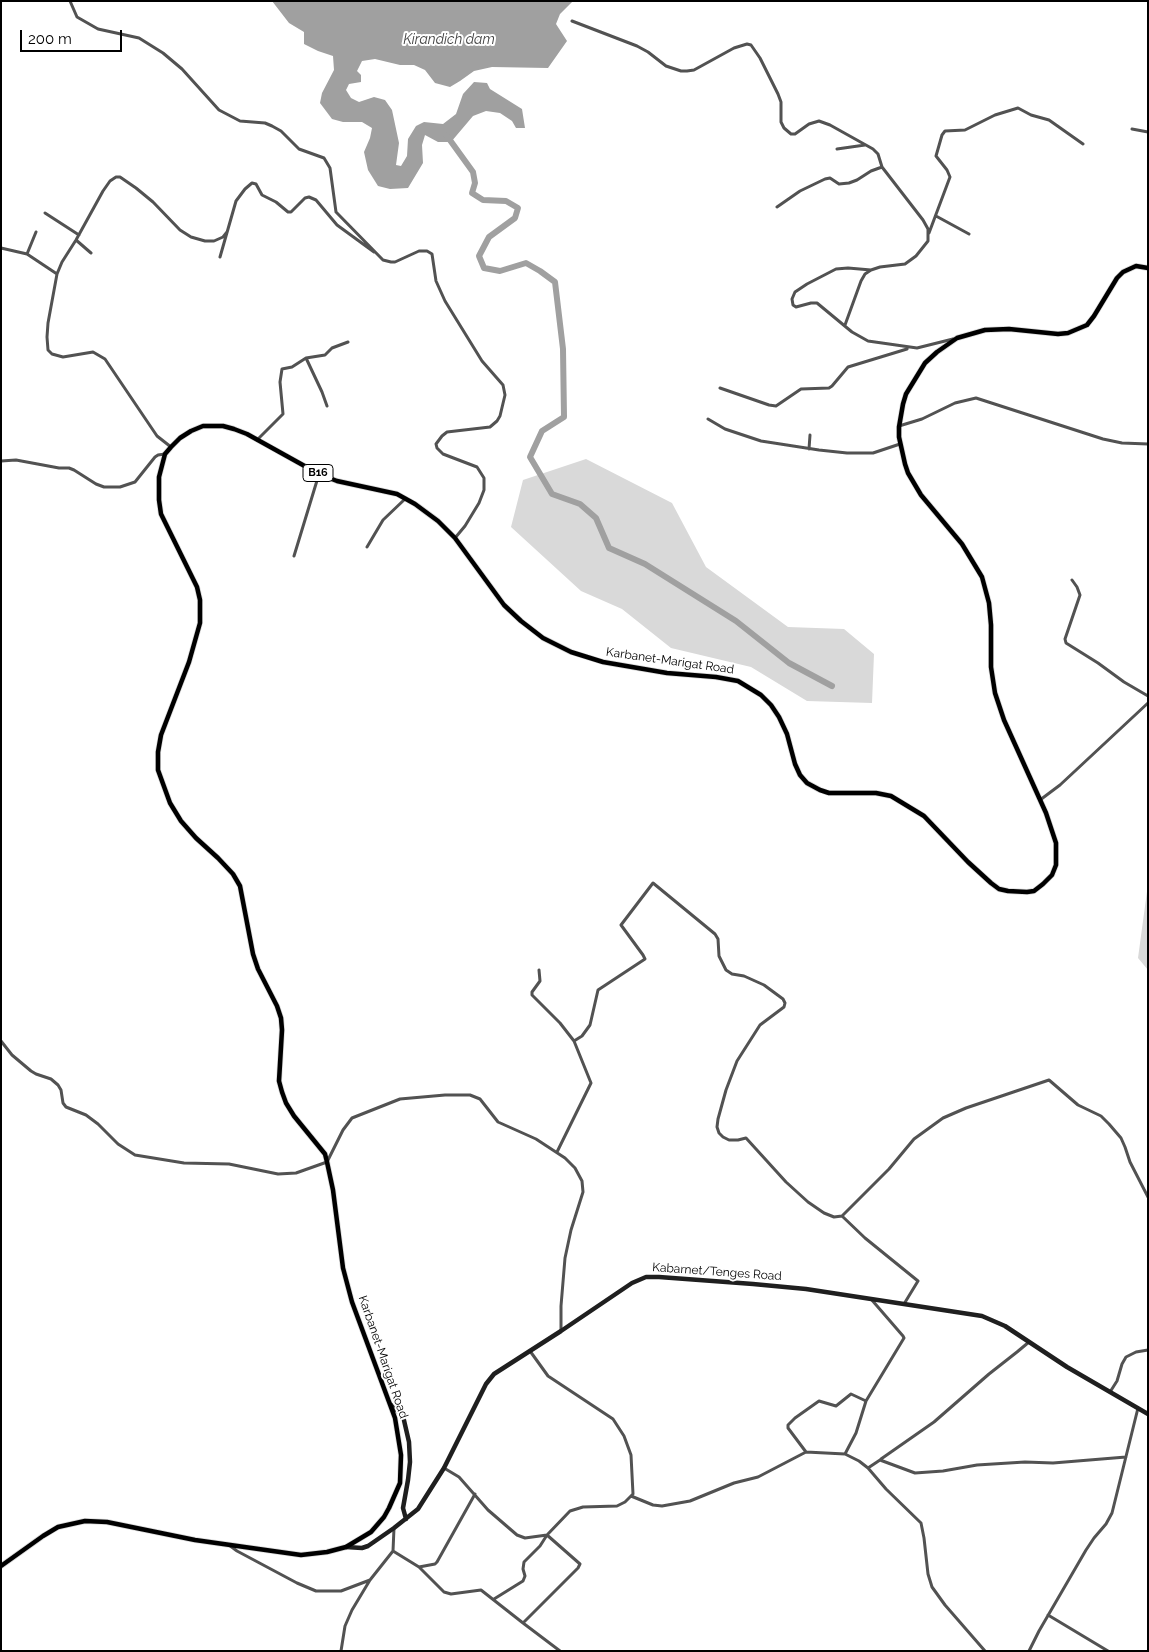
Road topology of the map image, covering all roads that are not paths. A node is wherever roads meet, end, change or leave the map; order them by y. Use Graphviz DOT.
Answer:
graph roads {
  1 [pos="70,1"];
  2 [pos="572,21"];
  3 [pos="1132,129"];
  4 [pos="1148,132"];
  5 [pos="1083,144"];
  6 [pos="865,145"];
  7 [pos="837,149"];
  8 [pos="882,167"];
  9 [pos="777,207"];
  10 [pos="45,213"];
  11 [pos="936,216"];
  12 [pos="36,232"];
  13 [pos="228,232"];
  14 [pos="929,233"];
  15 [pos="969,234"];
  16 [pos="79,235"];
  17 [pos="76,240"];
  18 [pos="1,248"];
  19 [pos="91,253"];
  20 [pos="26,254"];
  21 [pos="378,255"];
  22 [pos="220,257"];
  23 [pos="1148,268"];
  24 [pos="871,270"];
  25 [pos="57,274"];
  26 [pos="845,325"];
  27 [pos="957,338"];
  28 [pos="348,342"];
  29 [pos="910,348"];
  30 [pos="306,358"];
  31 [pos="720,388"];
  32 [pos="327,406"];
  33 [pos="708,419"];
  34 [pos="899,427"];
  35 [pos="810,435"];
  36 [pos="258,440"];
  37 [pos="900,444"];
  38 [pos="1148,444"];
  39 [pos="171,447"];
  40 [pos="809,449"];
  41 [pos="166,454"];
  42 [pos="1,461"];
  43 [pos="319,474"];
  44 [pos="405,499"];
  45 [pos="455,538"];
  46 [pos="367,547"];
  47 [pos="294,556"];
  48 [pos="1072,580"];
  49 [pos="1148,696"];
  50 [pos="1148,703"];
  51 [pos="1040,800"];
  52 [pos="539,970"];
  53 [pos="1,1041"];
  54 [pos="574,1041"];
  55 [pos="557,1152"];
  56 [pos="327,1162"];
  57 [pos="1148,1197"];
  58 [pos="842,1216"];
  59 [pos="871,1299"];
  60 [pos="904,1304"];
  61 [pos="561,1331"];
  62 [pos="1029,1342"];
  63 [pos="530,1350"];
  64 [pos="1148,1350"];
  65 [pos="1110,1392"];
  66 [pos="866,1401"];
  67 [pos="391,1405"];
  68 [pos="1138,1408"];
  69 [pos="1148,1414"];
  70 [pos="806,1452"];
  71 [pos="845,1454"];
  72 [pos="1126,1457"];
  73 [pos="880,1460"];
  74 [pos="444,1468"];
  75 [pos="868,1468"];
  76 [pos="474,1494"];
  77 [pos="631,1496"];
  78 [pos="406,1519"];
  79 [pos="394,1528"];
  80 [pos="547,1535"];
  81 [pos="227,1544"];
  82 [pos="346,1547"];
  83 [pos="393,1551"];
  84 [pos="1,1566"];
  85 [pos="419,1567"];
  86 [pos="370,1580"];
  87 [pos="494,1599"];
  88 [pos="1048,1615"];
  89 [pos="523,1623"];
  90 [pos="341,1651"];
  91 [pos="560,1651"];
  92 [pos="985,1651"];
  93 [pos="1029,1651"];
  94 [pos="1108,1651"];
  1 -- 21 [label="street"];
  2 -- 6 [label="street"];
  3 -- 4 [label="street"];
  5 -- 11 [label="street"];
  6 -- 7 [label="street"];
  6 -- 8 [label="street"];
  8 -- 9 [label="street"];
  8 -- 14 [label="street"];
  10 -- 16 [label="street"];
  11 -- 14 [label="street"];
  11 -- 15 [label="street"];
  12 -- 20 [label="street"];
  13 -- 16 [label="street"];
  13 -- 21 [label="street"];
  13 -- 22 [label="street"];
  14 -- 24 [label="street"];
  16 -- 17 [label="street"];
  17 -- 19 [label="street"];
  17 -- 25 [label="street"];
  18 -- 20 [label="street"];
  20 -- 25 [label="street"];
  21 -- 45 [label="street"];
  23 -- 27 [label="main road, Karbanet-Marigat Road / B16"];
  24 -- 26 [label="street"];
  24 -- 26 [label="street"];
  25 -- 39 [label="street"];
  26 -- 29 [label="street"];
  27 -- 29 [label="street"];
  27 -- 34 [label="main road, Karbanet-Marigat Road / B16"];
  28 -- 30 [label="street"];
  29 -- 31 [label="street"];
  30 -- 32 [label="street"];
  30 -- 36 [label="street"];
  33 -- 40 [label="street"];
  34 -- 37 [label="main road, Karbanet-Marigat Road / B16"];
  34 -- 38 [label="street"];
  35 -- 40 [label="street"];
  36 -- 39 [label="main road, Karbanet-Marigat Road / B16"];
  36 -- 43 [label="main road, Karbanet-Marigat Road / B16"];
  37 -- 40 [label="street"];
  37 -- 51 [label="main road, Karbanet-Marigat Road / B16"];
  39 -- 41 [label="main road, Karbanet-Marigat Road / B16"];
  41 -- 42 [label="street"];
  41 -- 56 [label="main road, Karbanet-Marigat Road / B16"];
  43 -- 44 [label="main road, Karbanet-Marigat Road / B16"];
  43 -- 47 [label="street"];
  44 -- 45 [label="main road, Karbanet-Marigat Road / B16"];
  44 -- 46 [label="street"];
  45 -- 51 [label="main road, Karbanet-Marigat Road / B16"];
  48 -- 49 [label="street"];
  50 -- 51 [label="street"];
  52 -- 54 [label="street"];
  53 -- 56 [label="street"];
  54 -- 55 [label="street"];
  54 -- 58 [label="street"];
  55 -- 56 [label="street"];
  55 -- 61 [label="street"];
  56 -- 67 [label="main road, Karbanet-Marigat Road / B16"];
  57 -- 58 [label="street"];
  58 -- 60 [label="street"];
  59 -- 60 [label="street, Kabarnet/Tenges Road"];
  59 -- 61 [label="street, Kabarnet/Tenges Road"];
  59 -- 66 [label="street"];
  60 -- 62 [label="street, Kabarnet/Tenges Road"];
  61 -- 63 [label="street, Kabarnet/Tenges Road"];
  62 -- 65 [label="street, Kabarnet/Tenges Road"];
  62 -- 73 [label="street"];
  63 -- 74 [label="street, Kabarnet/Tenges Road"];
  63 -- 77 [label="street"];
  64 -- 65 [label="street"];
  65 -- 68 [label="street, Kabarnet/Tenges Road"];
  66 -- 70 [label="street"];
  66 -- 71 [label="street"];
  67 -- 78 [label="street"];
  67 -- 82 [label="main road, Karbanet-Marigat Road / B16"];
  68 -- 69 [label="street, Kabarnet/Tenges Road"];
  68 -- 72 [label="street"];
  70 -- 71 [label="street"];
  70 -- 77 [label="street"];
  71 -- 75 [label="street"];
  72 -- 73 [label="street"];
  72 -- 88 [label="street"];
  73 -- 75 [label="street"];
  74 -- 76 [label="street"];
  74 -- 78 [label="street, Kabarnet/Tenges Road"];
  75 -- 92 [label="street"];
  76 -- 80 [label="street"];
  76 -- 85 [label="street"];
  77 -- 80 [label="street"];
  78 -- 79 [label="street, Kabarnet/Tenges Road"];
  79 -- 82 [label="street, Kabarnet/Tenges Road"];
  79 -- 83 [label="street"];
  80 -- 87 [label="street"];
  80 -- 89 [label="street"];
  81 -- 82 [label="main road, Karbanet-Marigat Road / B16"];
  81 -- 84 [label="main road, Karbanet-Marigat Road / B16"];
  81 -- 86 [label="street"];
  83 -- 85 [label="street"];
  83 -- 86 [label="street"];
  85 -- 87 [label="street"];
  86 -- 90 [label="street"];
  87 -- 89 [label="street"];
  88 -- 93 [label="street"];
  88 -- 94 [label="street"];
  89 -- 91 [label="street"];
}
